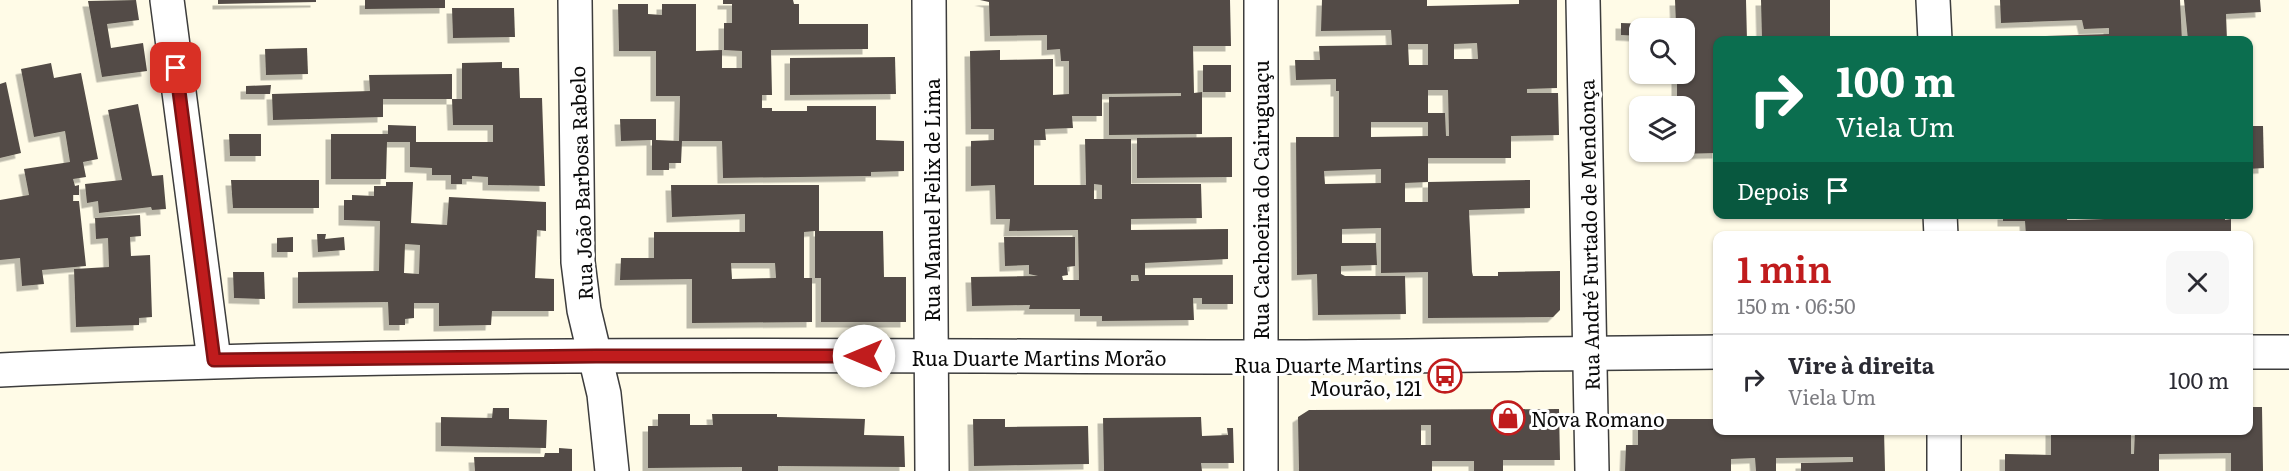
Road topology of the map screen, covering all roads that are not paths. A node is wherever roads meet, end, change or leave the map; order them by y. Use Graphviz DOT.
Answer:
graph roads {
  1 [pos="167,0"];
  2 [pos="575,0"];
  3 [pos="929,0"];
  4 [pos="1261,0"];
  5 [pos="1583,0"];
  6 [pos="1933,0"];
  7 [pos="1935,36"];
  8 [pos="1713,352"];
  9 [pos="2253,352"];
  10 [pos="2289,352"];
  11 [pos="1592,353"];
  12 [pos="596,356"];
  13 [pos="932,357"];
  14 [pos="1260,357"];
  15 [pos="214,360"];
  16 [pos="0,370"];
  17 [pos="1944,435"];
  18 [pos="612,471"];
  19 [pos="932,471"];
  20 [pos="1261,471"];
  21 [pos="1592,471"];
  22 [pos="1944,471"];
  1 -- 15 [label="street"];
  2 -- 12 [label="street, Rua João Barbosa Rabelo"];
  3 -- 13 [label="street, Rua Manuel Felix de Lima"];
  4 -- 14 [label="street, Rua Cachoeira do Cairuguaçu"];
  5 -- 11 [label="street, Rua André Furtado de Mendonça"];
  6 -- 7 [label="street"];
  8 -- 11 [label="street, Rua Duarte Martins Morão"];
  9 -- 10 [label="street"];
  11 -- 14 [label="street, Rua Duarte Martins Morão"];
  11 -- 21 [label="street, Rua André Furtado de Mendonça"];
  12 -- 13 [label="street, Rua Duarte Martins Morão"];
  12 -- 15 [label="street, Rua Duarte Martins Morão"];
  12 -- 18 [label="street, Rua João Barbosa Rabelo"];
  13 -- 14 [label="street, Rua Duarte Martins Morão"];
  13 -- 19 [label="street, Rua Manuel Felix de Lima"];
  14 -- 20 [label="street, Rua Cachoeira do Cairuguaçu"];
  15 -- 16 [label="street, Rua Duarte Martins Morão"];
  17 -- 22 [label="street"];
}
